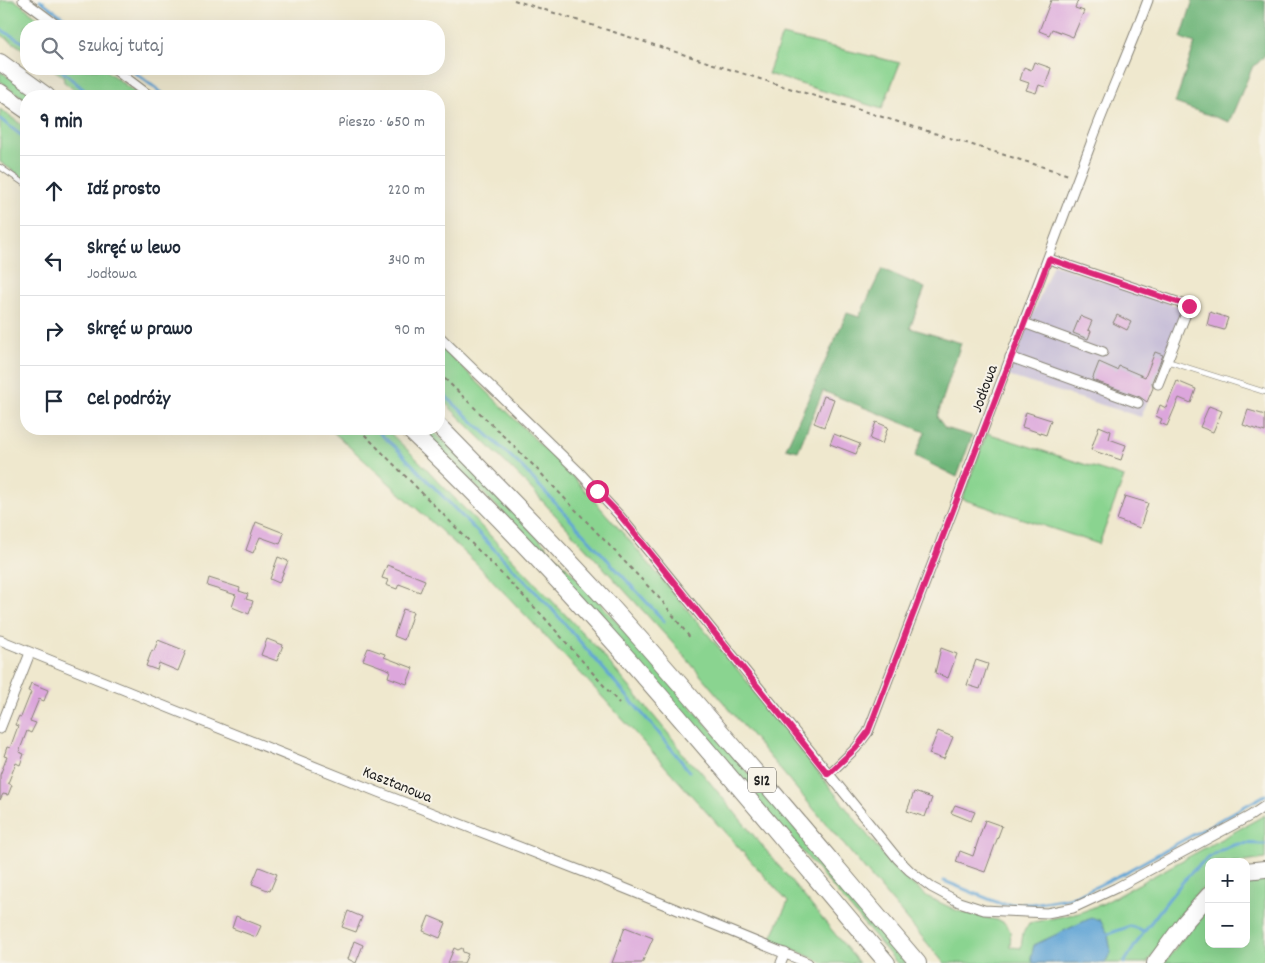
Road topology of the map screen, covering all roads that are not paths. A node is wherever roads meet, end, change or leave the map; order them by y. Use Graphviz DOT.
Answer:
graph roads {
  1 [pos="23,0"];
  2 [pos="1148,0"];
  3 [pos="50,20"];
  4 [pos="0,62"];
  5 [pos="122,75"];
  6 [pos="39,90"];
  7 [pos="142,90"];
  8 [pos="0,92"];
  9 [pos="20,106"];
  10 [pos="0,167"];
  11 [pos="20,181"];
  12 [pos="1049,259"];
  13 [pos="1024,322"];
  14 [pos="445,342"];
  15 [pos="1103,352"];
  16 [pos="1010,357"];
  17 [pos="1167,361"];
  18 [pos="1158,384"];
  19 [pos="1265,392"];
  20 [pos="1138,403"];
  21 [pos="445,432"];
  22 [pos="414,435"];
  23 [pos="0,640"];
  24 [pos="30,653"];
  25 [pos="0,729"];
  26 [pos="828,774"];
  27 [pos="1265,806"];
  28 [pos="1265,869"];
  29 [pos="1250,871"];
  30 [pos="1205,899"];
  31 [pos="784,953"];
  32 [pos="781,963"];
  33 [pos="808,963"];
  34 [pos="888,963"];
  35 [pos="918,963"];
  36 [pos="1155,963"];
  1 -- 3 [label="street"];
  2 -- 12 [label="street, Jodłowa"];
  4 -- 6 [label="highway"];
  5 -- 7 [label="street"];
  8 -- 9 [label="highway"];
  10 -- 11 [label="lane"];
  12 -- 13 [label="street, Jodłowa"];
  12 -- 17 [label="street"];
  13 -- 15 [label="street"];
  13 -- 16 [label="street, Jodłowa"];
  14 -- 26 [label="street"];
  16 -- 20 [label="street"];
  16 -- 26 [label="street, Jodłowa"];
  17 -- 18 [label="street"];
  17 -- 19 [label="lane"];
  21 -- 35 [label="highway, S12"];
  22 -- 34 [label="highway, S12"];
  23 -- 24 [label="street, Kasztanowa"];
  24 -- 25 [label="street"];
  24 -- 31 [label="street, Kasztanowa"];
  26 -- 27 [label="street"];
  28 -- 29 [label="highway"];
  30 -- 36 [label="highway"];
  31 -- 32 [label="street"];
  31 -- 33 [label="street, Kasztanowa"];
}
